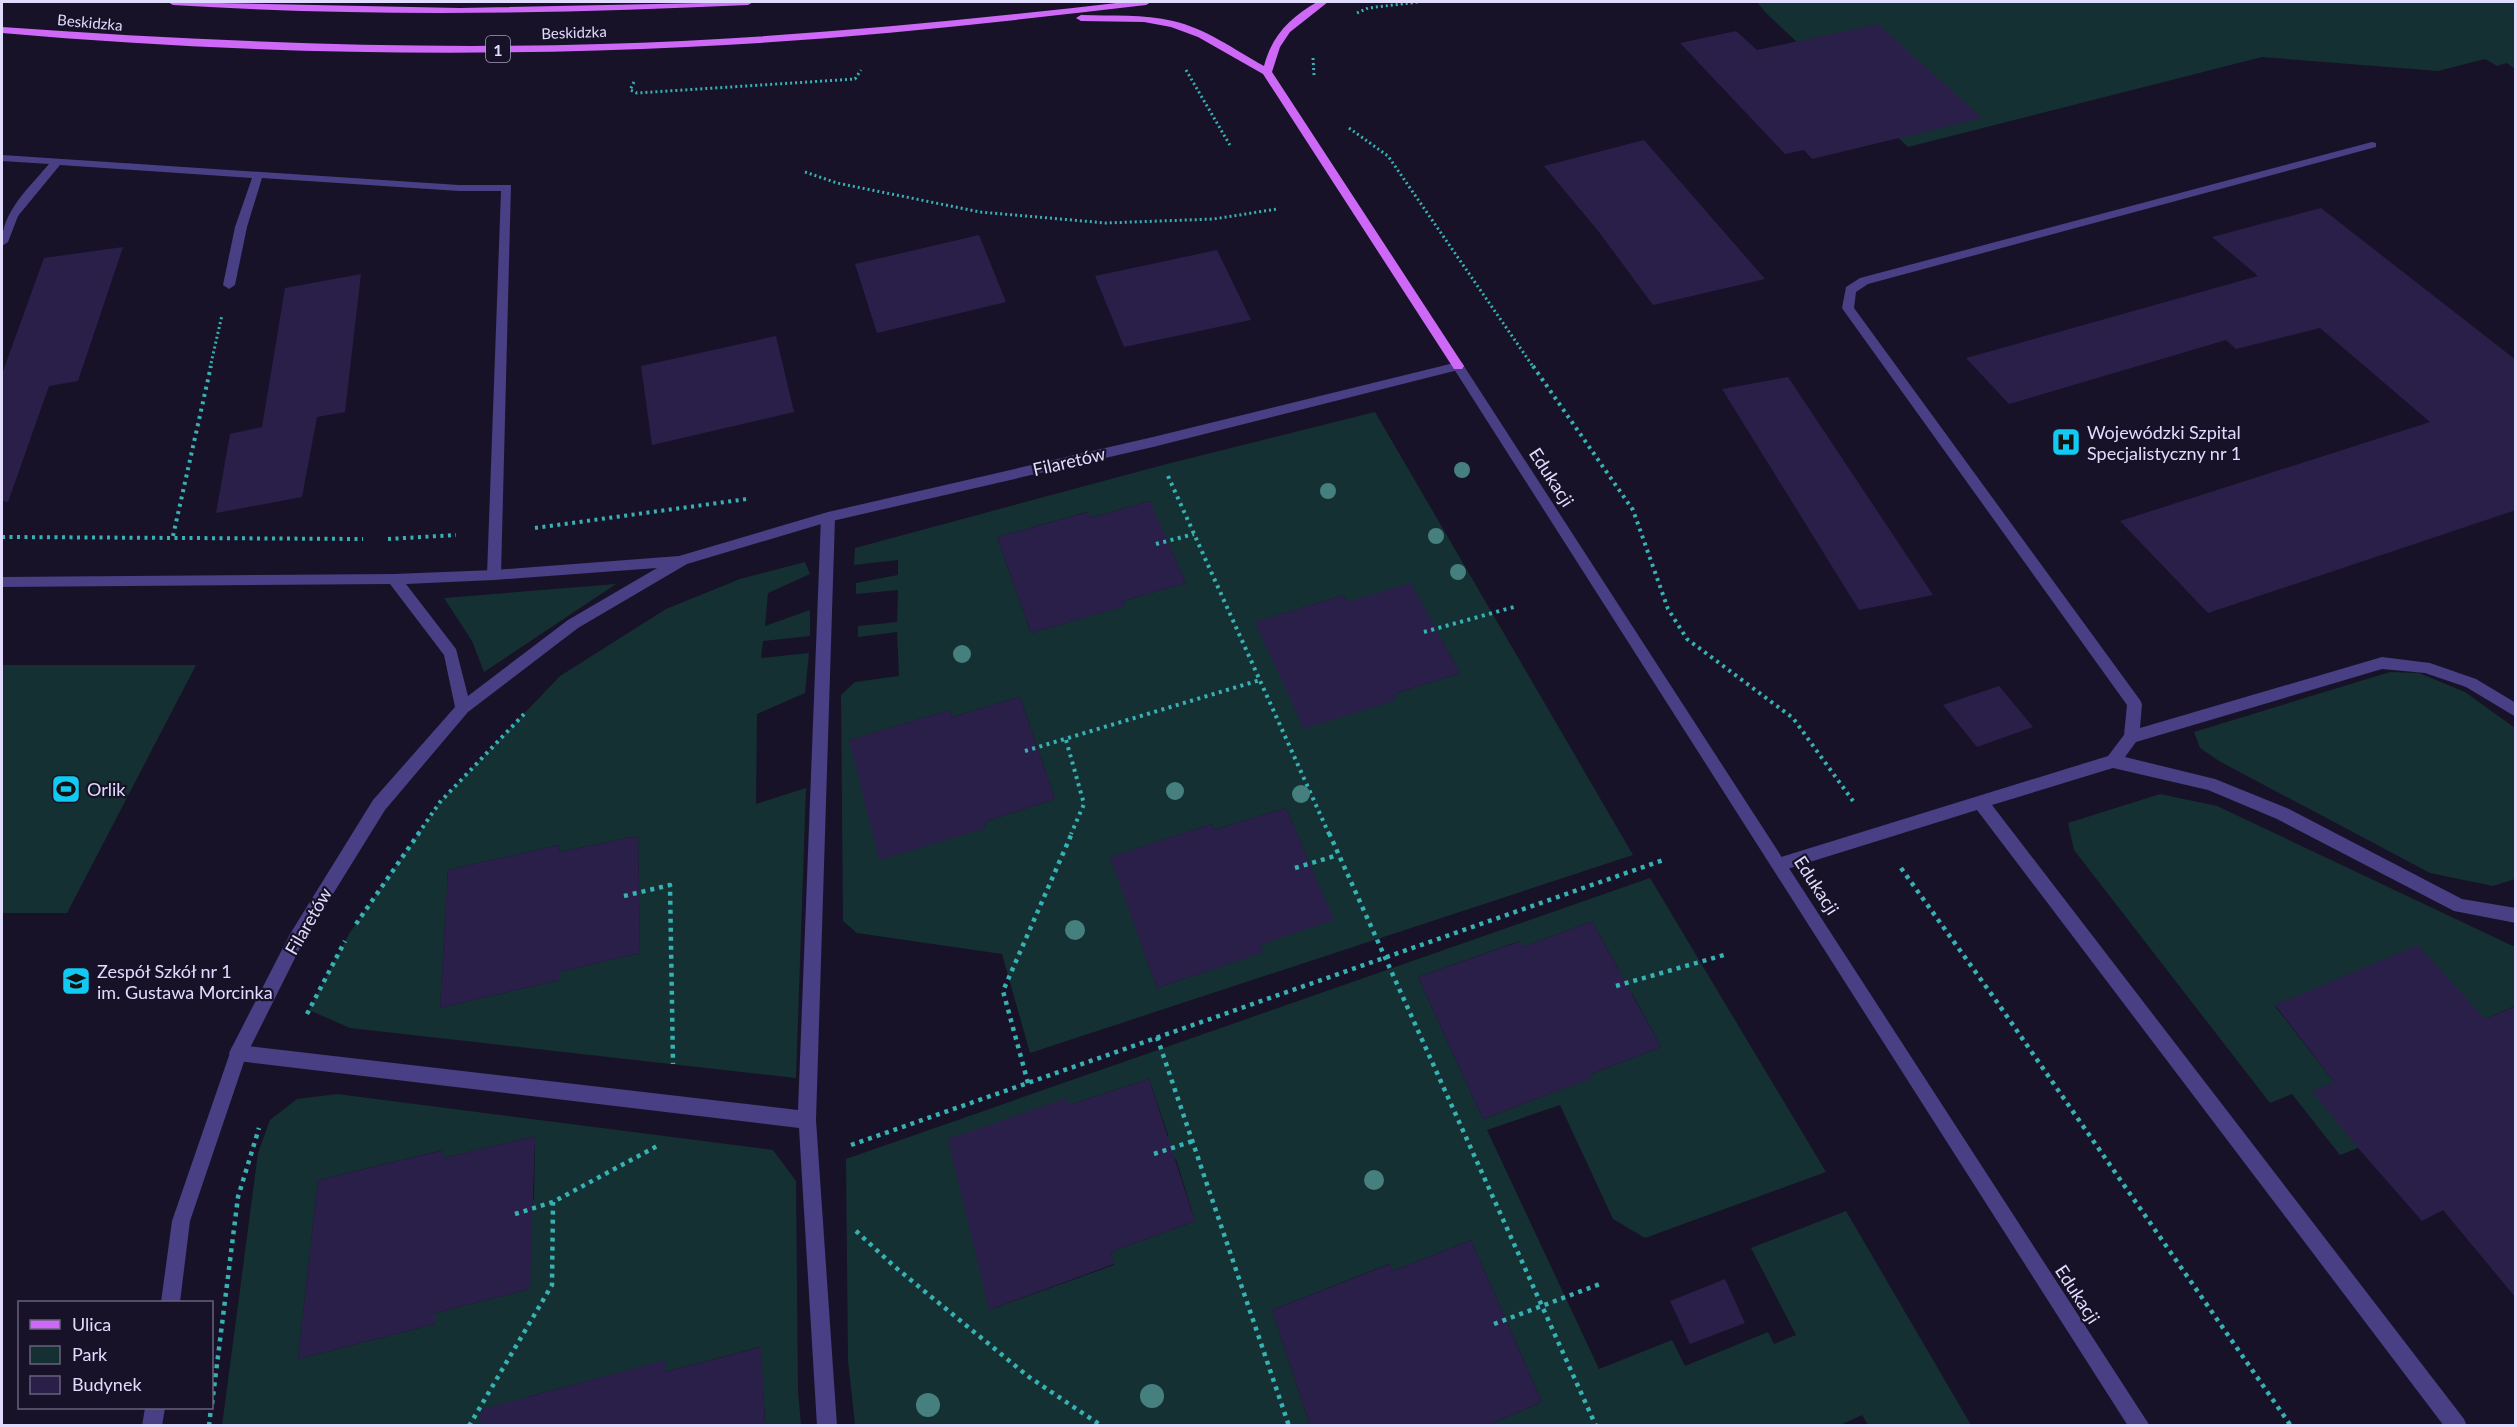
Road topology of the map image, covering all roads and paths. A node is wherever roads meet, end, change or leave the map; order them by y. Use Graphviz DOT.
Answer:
graph roads {
  1 [pos="173,2"];
  2 [pos="748,2"];
  3 [pos="1146,2"];
  4 [pos="1323,2"];
  5 [pos="1418,2"];
  6 [pos="1350,16"];
  7 [pos="994,20"];
  8 [pos="2,30"];
  9 [pos="1313,54"];
  10 [pos="1184,66"];
  11 [pos="867,69"];
  12 [pos="1267,72"];
  13 [pos="1314,76"];
  14 [pos="639,81"];
  15 [pos="1340,122"];
  16 [pos="2372,145"];
  17 [pos="1231,147"];
  18 [pos="2,158"];
  19 [pos="57,162"];
  20 [pos="805,172"];
  21 [pos="258,175"];
  22 [pos="1277,209"];
  23 [pos="2,242"];
  24 [pos="229,285"];
  25 [pos="1458,366"];
  26 [pos="1153,442"];
  27 [pos="756,498"];
  28 [pos="828,517"];
  29 [pos="496,533"];
  30 [pos="1194,534"];
  31 [pos="173,536"];
  32 [pos="2,537"];
  33 [pos="371,539"];
  34 [pos="383,539"];
  35 [pos="1156,544"];
  36 [pos="682,560"];
  37 [pos="494,575"];
  38 [pos="394,579"];
  39 [pos="2,582"];
  40 [pos="1514,607"];
  41 [pos="1424,632"];
  42 [pos="1260,680"];
  43 [pos="463,708"];
  44 [pos="528,709"];
  45 [pos="2516,711"];
  46 [pos="2131,737"];
  47 [pos="1066,740"];
  48 [pos="1025,751"];
  49 [pos="2113,761"];
  50 [pos="1980,802"];
  51 [pos="1877,834"];
  52 [pos="1338,855"];
  53 [pos="1666,860"];
  54 [pos="1781,864"];
  55 [pos="1294,868"];
  56 [pos="624,896"];
  57 [pos="2516,916"];
  58 [pos="1724,955"];
  59 [pos="1385,957"];
  60 [pos="1616,986"];
  61 [pos="1157,1038"];
  62 [pos="238,1053"];
  63 [pos="281,1057"];
  64 [pos="1028,1083"];
  65 [pos="674,1104"];
  66 [pos="807,1120"];
  67 [pos="261,1122"];
  68 [pos="1193,1141"];
  69 [pos="665,1142"];
  70 [pos="1154,1154"];
  71 [pos="810,1159"];
  72 [pos="812,1190"];
  73 [pos="553,1202"];
  74 [pos="515,1214"];
  75 [pos="1600,1284"];
  76 [pos="170,1301"];
  77 [pos="1543,1306"];
  78 [pos="1494,1324"];
  79 [pos="213,1391"];
  80 [pos="155,1409"];
  81 [pos="211,1409"];
  82 [pos="152,1425"];
  83 [pos="209,1425"];
  84 [pos="469,1425"];
  85 [pos="827,1425"];
  86 [pos="1102,1425"];
  87 [pos="1289,1425"];
  88 [pos="1596,1425"];
  89 [pos="2140,1425"];
  90 [pos="2291,1425"];
  91 [pos="2457,1425"];
  1 -- 2 [label="main road, Beskidzka / 1"];
  3 -- 7 [label="main road, Beskidzka / 1"];
  4 -- 12 [label="main road"];
  5 -- 6 [label="path"];
  7 -- 8 [label="main road, Beskidzka / 1"];
  7 -- 12 [label="main road"];
  9 -- 13 [label="path"];
  10 -- 17 [label="path"];
  11 -- 14 [label="path"];
  12 -- 25 [label="main road"];
  15 -- 51 [label="path"];
  16 -- 46 [label="street"];
  18 -- 19 [label="street"];
  19 -- 21 [label="street"];
  19 -- 23 [label="street"];
  20 -- 22 [label="path"];
  21 -- 24 [label="street"];
  21 -- 29 [label="street"];
  24 -- 31 [label="path"];
  25 -- 26 [label="street, Filaretów"];
  25 -- 54 [label="street, Edukacji"];
  26 -- 28 [label="street, Filaretów"];
  26 -- 30 [label="path"];
  27 -- 29 [label="path"];
  28 -- 36 [label="street, Filaretów"];
  28 -- 66 [label="street"];
  29 -- 34 [label="path"];
  29 -- 37 [label="street"];
  30 -- 35 [label="path"];
  30 -- 42 [label="path"];
  31 -- 32 [label="path"];
  31 -- 33 [label="path"];
  36 -- 37 [label="street, Filaretów"];
  36 -- 43 [label="street, Filaretów"];
  37 -- 38 [label="street, Filaretów"];
  38 -- 39 [label="street, Filaretów"];
  38 -- 43 [label="street"];
  40 -- 41 [label="path"];
  42 -- 47 [label="path"];
  42 -- 52 [label="path"];
  43 -- 62 [label="street, Filaretów"];
  44 -- 63 [label="path"];
  45 -- 46 [label="street"];
  46 -- 49 [label="street"];
  47 -- 48 [label="path"];
  47 -- 64 [label="path"];
  49 -- 50 [label="street"];
  49 -- 57 [label="street"];
  50 -- 51 [label="street"];
  50 -- 91 [label="street"];
  51 -- 54 [label="street"];
  51 -- 90 [label="path"];
  52 -- 55 [label="path"];
  52 -- 59 [label="path"];
  53 -- 59 [label="path"];
  54 -- 89 [label="street, Edukacji"];
  56 -- 65 [label="path"];
  58 -- 60 [label="path"];
  59 -- 61 [label="path"];
  59 -- 77 [label="path"];
  61 -- 64 [label="path"];
  61 -- 68 [label="path"];
  62 -- 63 [label="street"];
  62 -- 76 [label="street, Filaretów"];
  63 -- 65 [label="street"];
  64 -- 71 [label="path"];
  65 -- 66 [label="street"];
  66 -- 71 [label="street"];
  67 -- 79 [label="path"];
  68 -- 70 [label="path"];
  68 -- 87 [label="path"];
  69 -- 73 [label="path"];
  71 -- 72 [label="street"];
  72 -- 85 [label="street"];
  72 -- 86 [label="path"];
  73 -- 74 [label="path"];
  73 -- 84 [label="path"];
  75 -- 77 [label="path"];
  77 -- 78 [label="path"];
  77 -- 88 [label="path"];
  80 -- 82 [label="street"];
  81 -- 83 [label="path"];
}
